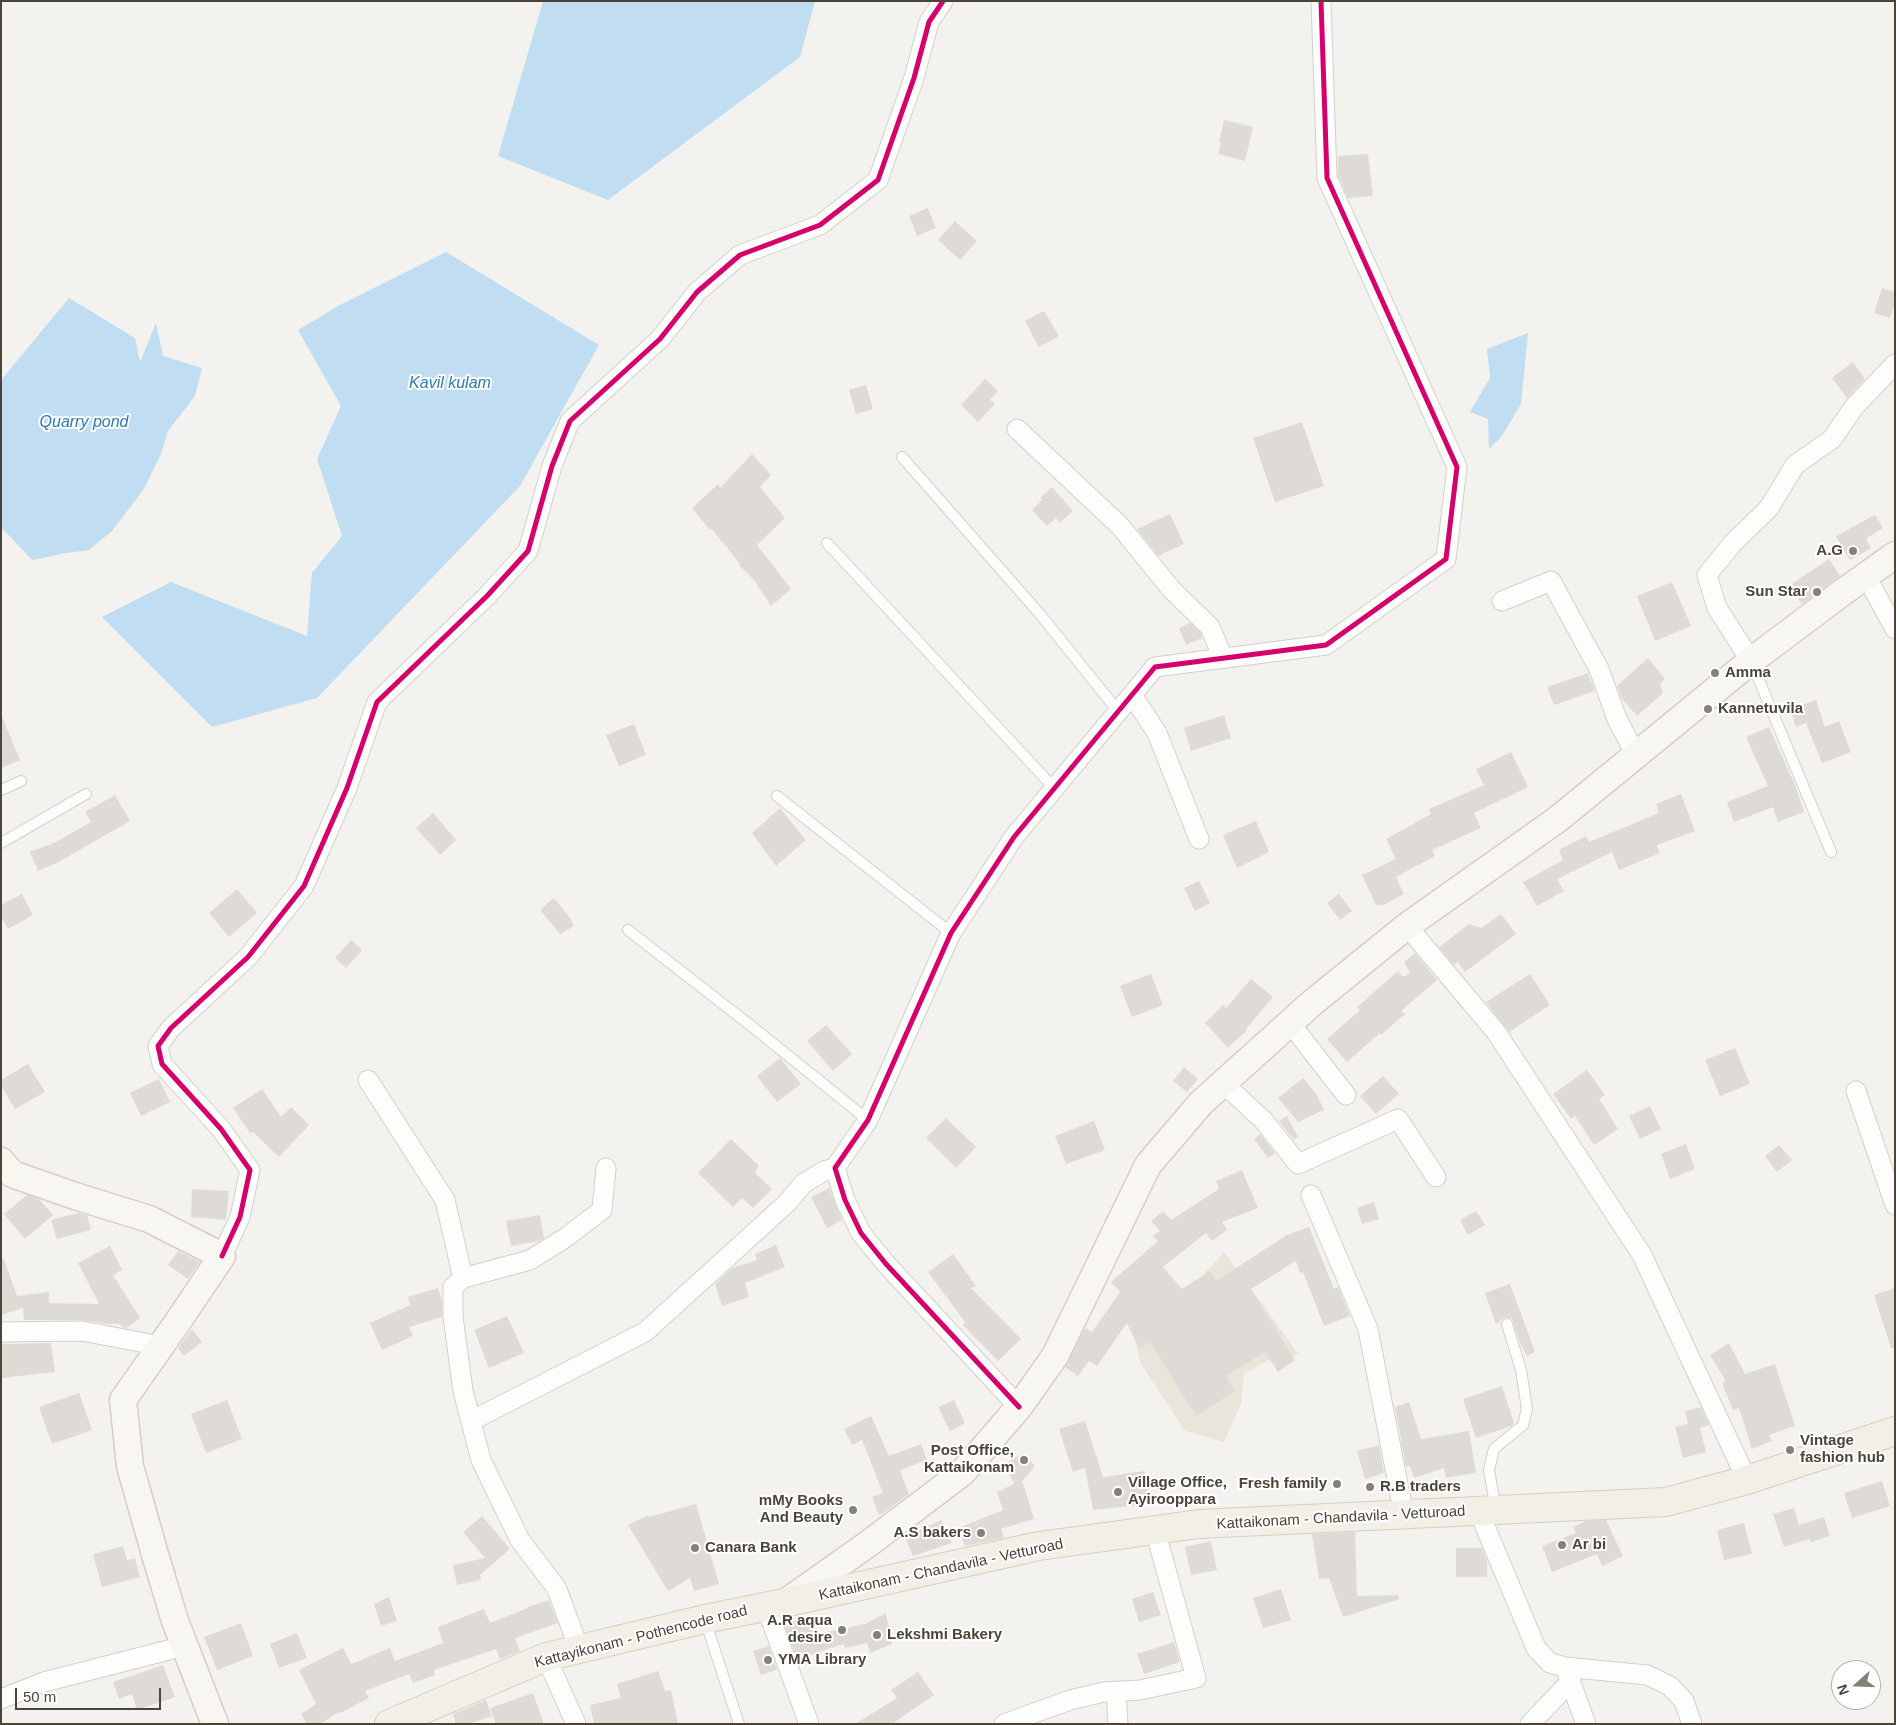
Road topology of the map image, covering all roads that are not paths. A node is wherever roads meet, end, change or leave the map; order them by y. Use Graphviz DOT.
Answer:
graph roads {
  1 [pos="943,1"];
  2 [pos="1320,1"];
  3 [pos="1895,364"];
  4 [pos="1017,429"];
  5 [pos="902,457"];
  6 [pos="827,543"];
  7 [pos="1895,555"];
  8 [pos="1866,576"];
  9 [pos="1502,601"];
  10 [pos="1895,629"];
  11 [pos="1223,658"];
  12 [pos="1751,661"];
  13 [pos="1132,695"];
  14 [pos="1118,711"];
  15 [pos="1636,755"];
  16 [pos="20,781"];
  17 [pos="1054,788"];
  18 [pos="1,790"];
  19 [pos="86,794"];
  20 [pos="777,796"];
  21 [pos="1199,839"];
  22 [pos="1,843"];
  23 [pos="1831,852"];
  24 [pos="1407,926"];
  25 [pos="628,930"];
  26 [pos="950,933"];
  27 [pos="1290,1023"];
  28 [pos="368,1080"];
  29 [pos="1222,1083"];
  30 [pos="1856,1091"];
  31 [pos="1346,1095"];
  32 [pos="868,1120"];
  33 [pos="606,1168"];
  34 [pos="835,1168"];
  35 [pos="5,1170"];
  36 [pos="1436,1177"];
  37 [pos="1311,1194"];
  38 [pos="1895,1205"];
  39 [pos="222,1256"];
  40 [pos="463,1278"];
  41 [pos="1507,1324"];
  42 [pos="1,1332"];
  43 [pos="161,1346"];
  44 [pos="1019,1407"];
  45 [pos="471,1421"];
  46 [pos="1895,1431"];
  47 [pos="1747,1480"];
  48 [pos="1488,1511"];
  49 [pos="1404,1515"];
  50 [pos="1155,1530"];
  51 [pos="775,1605"];
  52 [pos="705,1619"];
  53 [pos="184,1646"];
  54 [pos="579,1649"];
  55 [pos="546,1657"];
  56 [pos="1568,1674"];
  57 [pos="1116,1691"];
  58 [pos="1,1699"];
  59 [pos="1045,1717"];
  60 [pos="215,1724"];
  61 [pos="389,1724"];
  62 [pos="576,1724"];
  63 [pos="739,1724"];
  64 [pos="809,1724"];
  65 [pos="1004,1724"];
  66 [pos="1118,1724"];
  67 [pos="1530,1724"];
  68 [pos="1586,1724"];
  69 [pos="1692,1724"];
  1 -- 39 [label="street"];
  2 -- 11 [label="street"];
  3 -- 12 [label="street"];
  4 -- 11 [label="street"];
  5 -- 14 [label="lane"];
  6 -- 17 [label="lane"];
  7 -- 8 [label="main road"];
  8 -- 10 [label="street"];
  8 -- 12 [label="main road"];
  9 -- 15 [label="street"];
  11 -- 13 [label="street"];
  12 -- 15 [label="main road"];
  12 -- 23 [label="lane"];
  13 -- 14 [label="street"];
  13 -- 21 [label="street"];
  14 -- 17 [label="street"];
  15 -- 24 [label="main road"];
  16 -- 18 [label="lane"];
  17 -- 26 [label="street"];
  19 -- 22 [label="lane"];
  20 -- 26 [label="lane"];
  24 -- 27 [label="main road"];
  24 -- 47 [label="street"];
  25 -- 32 [label="lane"];
  26 -- 32 [label="street"];
  27 -- 29 [label="main road"];
  27 -- 31 [label="street"];
  28 -- 40 [label="street"];
  29 -- 36 [label="street"];
  29 -- 44 [label="main road"];
  30 -- 38 [label="street"];
  32 -- 34 [label="street"];
  33 -- 40 [label="street"];
  34 -- 44 [label="street"];
  34 -- 45 [label="street"];
  35 -- 39 [label="main road"];
  37 -- 49 [label="street"];
  39 -- 43 [label="main road"];
  40 -- 45 [label="street"];
  41 -- 48 [label="lane"];
  42 -- 43 [label="street"];
  43 -- 53 [label="main road"];
  44 -- 51 [label="main road"];
  45 -- 54 [label="street"];
  46 -- 47 [label="main road, Kattaikonam - Chandavila - Vetturoad"];
  47 -- 48 [label="main road, Kattaikonam - Chandavila - Vetturoad"];
  48 -- 49 [label="main road, Kattaikonam - Chandavila - Vetturoad"];
  48 -- 56 [label="street"];
  49 -- 50 [label="main road, Kattaikonam - Chandavila - Vetturoad"];
  50 -- 51 [label="main road, Kattaikonam - Chandavila - Vetturoad"];
  50 -- 57 [label="street"];
  51 -- 52 [label="main road, Kattayikonam - Pothencode road"];
  51 -- 64 [label="street"];
  52 -- 54 [label="main road, Kattayikonam - Pothencode road"];
  52 -- 63 [label="lane"];
  53 -- 58 [label="street"];
  53 -- 60 [label="main road"];
  54 -- 55 [label="main road, Kattayikonam - Pothencode road"];
  55 -- 61 [label="main road, Kattayikonam - Pothencode road"];
  55 -- 62 [label="street"];
  56 -- 67 [label="street"];
  56 -- 68 [label="street"];
  56 -- 69 [label="street"];
  57 -- 59 [label="street"];
  57 -- 66 [label="street"];
  59 -- 65 [label="street"];
}
